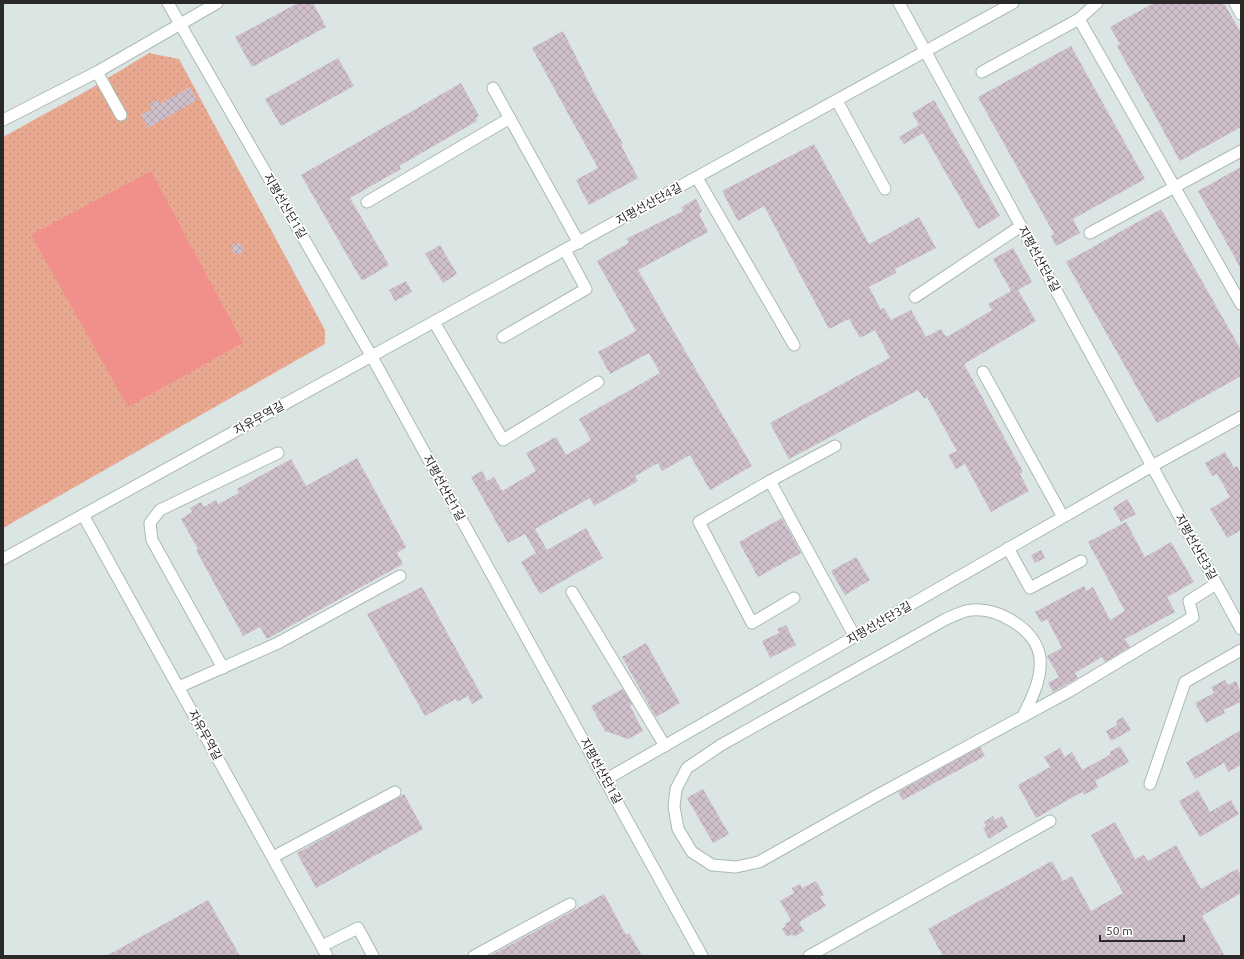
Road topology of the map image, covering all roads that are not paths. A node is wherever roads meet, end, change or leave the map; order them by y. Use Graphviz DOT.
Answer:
graph roads {
  1 [pos="168,3"];
  2 [pos="217,3"];
  3 [pos="899,3"];
  4 [pos="1013,3"];
  5 [pos="1097,3"];
  6 [pos="1235,3"];
  7 [pos="1241,14"];
  8 [pos="1079,19"];
  9 [pos="179,24"];
  10 [pos="927,52"];
  11 [pos="97,72"];
  12 [pos="982,72"];
  13 [pos="493,88"];
  14 [pos="837,101"];
  15 [pos="121,115"];
  16 [pos="510,118"];
  17 [pos="3,120"];
  18 [pos="1241,152"];
  19 [pos="697,178"];
  20 [pos="1176,188"];
  21 [pos="885,189"];
  22 [pos="367,202"];
  23 [pos="1022,226"];
  24 [pos="1090,233"];
  25 [pos="579,243"];
  26 [pos="565,250"];
  27 [pos="915,297"];
  28 [pos="1241,304"];
  29 [pos="434,322"];
  30 [pos="503,337"];
  31 [pos="794,345"];
  32 [pos="372,357"];
  33 [pos="983,372"];
  34 [pos="598,382"];
  35 [pos="1241,418"];
  36 [pos="835,446"];
  37 [pos="278,452"];
  38 [pos="1152,466"];
  39 [pos="770,481"];
  40 [pos="83,514"];
  41 [pos="1063,517"];
  42 [pos="1008,548"];
  43 [pos="3,559"];
  44 [pos="1081,561"];
  45 [pos="400,576"];
  46 [pos="1216,584"];
  47 [pos="572,592"];
  48 [pos="794,598"];
  49 [pos="1240,625"];
  50 [pos="855,637"];
  51 [pos="1241,650"];
  52 [pos="223,668"];
  53 [pos="179,687"];
  54 [pos="1023,716"];
  55 [pos="665,746"];
  56 [pos="605,780"];
  57 [pos="1150,784"];
  58 [pos="395,792"];
  59 [pos="1050,821"];
  60 [pos="273,857"];
  61 [pos="570,904"];
  62 [pos="325,951"];
  63 [pos="373,956"];
  64 [pos="474,956"];
  65 [pos="702,956"];
  66 [pos="809,956"];
  1 -- 9 [label="street, 지평선산단1길"];
  2 -- 9 [label="street"];
  3 -- 10 [label="street"];
  4 -- 10 [label="street, 지평선산단4길"];
  5 -- 8 [label="street"];
  6 -- 7 [label="street"];
  8 -- 12 [label="street"];
  8 -- 20 [label="street"];
  9 -- 11 [label="street"];
  9 -- 32 [label="street, 지평선산단1길"];
  10 -- 14 [label="street, 지평선산단4길"];
  10 -- 23 [label="street, 지평선산단4길"];
  11 -- 15 [label="street"];
  11 -- 17 [label="street"];
  13 -- 16 [label="street"];
  14 -- 19 [label="street, 지평선산단4길"];
  14 -- 21 [label="street"];
  16 -- 22 [label="street"];
  16 -- 25 [label="street"];
  18 -- 20 [label="street"];
  19 -- 25 [label="street, 지평선산단4길"];
  19 -- 31 [label="street"];
  20 -- 24 [label="street"];
  20 -- 28 [label="street"];
  23 -- 27 [label="street"];
  23 -- 38 [label="street, 지평선산단4길"];
  25 -- 26 [label="street, 지평선산단4길"];
  26 -- 29 [label="street, 지평선산단4길"];
  26 -- 30 [label="street"];
  29 -- 32 [label="street, 지평선산단4길"];
  29 -- 34 [label="street"];
  32 -- 40 [label="street, 자유무역길"];
  32 -- 56 [label="street, 지평선산단1길"];
  33 -- 41 [label="street"];
  35 -- 38 [label="street, 지평선산단3길"];
  36 -- 39 [label="street"];
  37 -- 52 [label="street"];
  38 -- 41 [label="street, 지평선산단3길"];
  38 -- 46 [label="street, 지평선산단3길"];
  39 -- 48 [label="street"];
  39 -- 50 [label="street"];
  40 -- 43 [label="street, 자유무역길"];
  40 -- 53 [label="street, 자유무역길"];
  41 -- 42 [label="street, 지평선산단3길"];
  42 -- 44 [label="street"];
  42 -- 50 [label="street, 지평선산단3길"];
  45 -- 52 [label="street"];
  46 -- 49 [label="street, 지평선산단3길"];
  46 -- 54 [label="street"];
  47 -- 55 [label="street"];
  50 -- 55 [label="street, 지평선산단3길"];
  51 -- 57 [label="street"];
  52 -- 53 [label="street"];
  53 -- 60 [label="street, 자유무역길"];
  54 -- 54 [label="street"];
  55 -- 56 [label="street, 지평선산단3길"];
  56 -- 65 [label="street, 지평선산단1길"];
  58 -- 60 [label="street"];
  59 -- 66 [label="street"];
  60 -- 62 [label="street, 자유무역길"];
  61 -- 64 [label="street"];
  62 -- 63 [label="street"];
}
